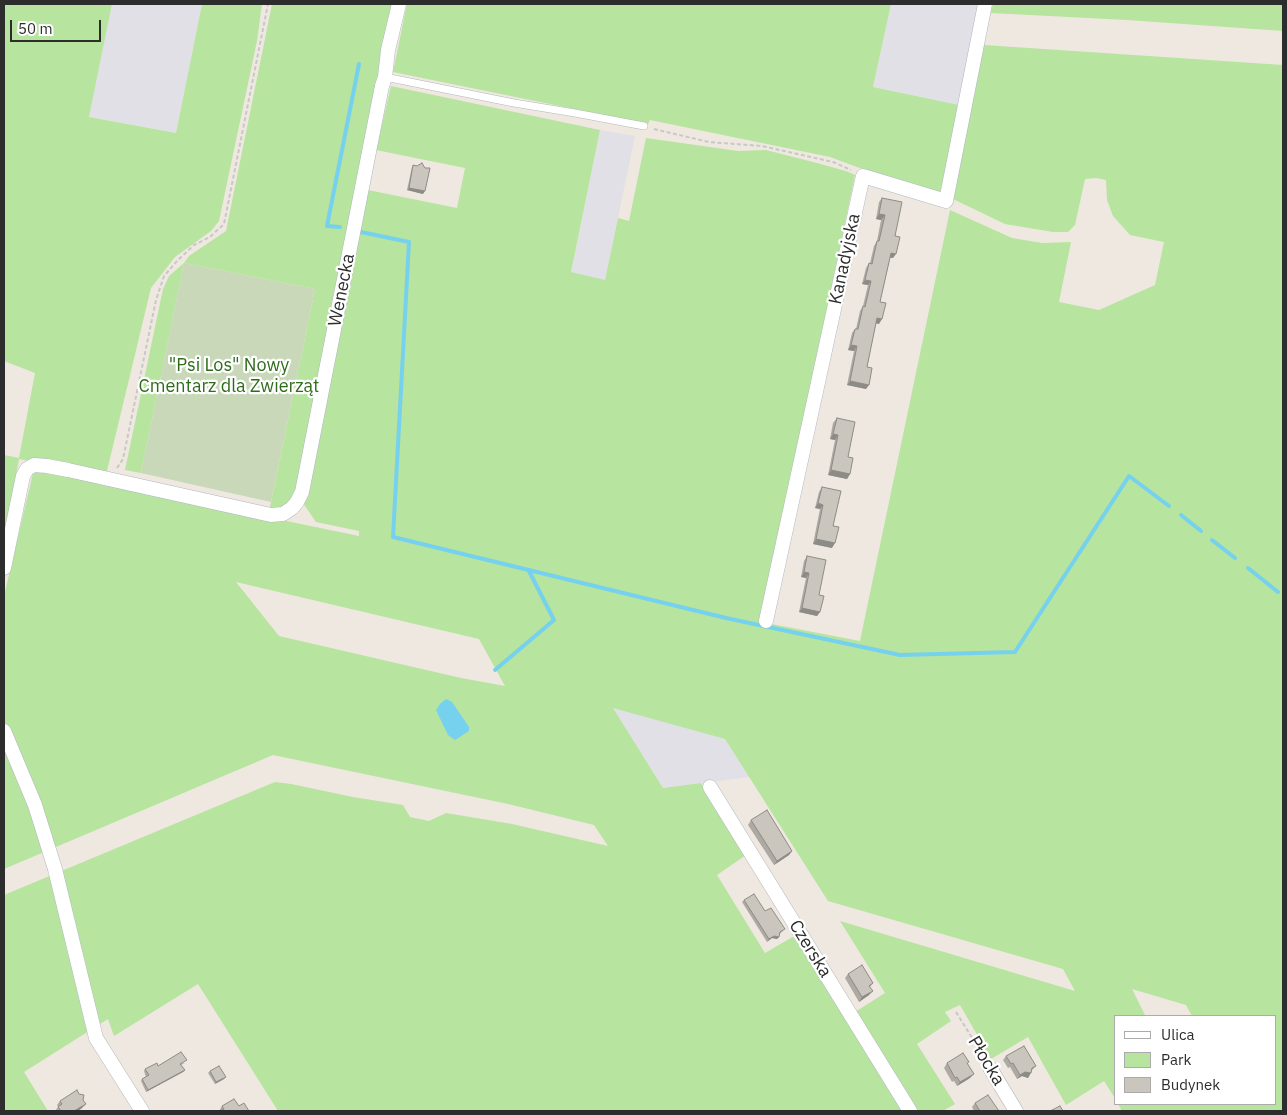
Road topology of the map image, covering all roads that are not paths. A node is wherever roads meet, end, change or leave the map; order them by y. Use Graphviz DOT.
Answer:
graph roads {
  1 [pos="399,4"];
  2 [pos="985,4"];
  3 [pos="385,77"];
  4 [pos="644,126"];
  5 [pos="4,568"];
  6 [pos="766,621"];
  7 [pos="4,731"];
  8 [pos="710,787"];
  9 [pos="990,1068"];
  10 [pos="142,1111"];
  11 [pos="910,1111"];
  12 [pos="1016,1111"];
  1 -- 3 [label="street, Wenecka"];
  2 -- 6 [label="street, Kanadyjska"];
  3 -- 4 [label="lane"];
  3 -- 5 [label="street, Wenecka"];
  7 -- 10 [label="street"];
  8 -- 11 [label="street, Czerska"];
  9 -- 12 [label="street, Płocka"];
}
